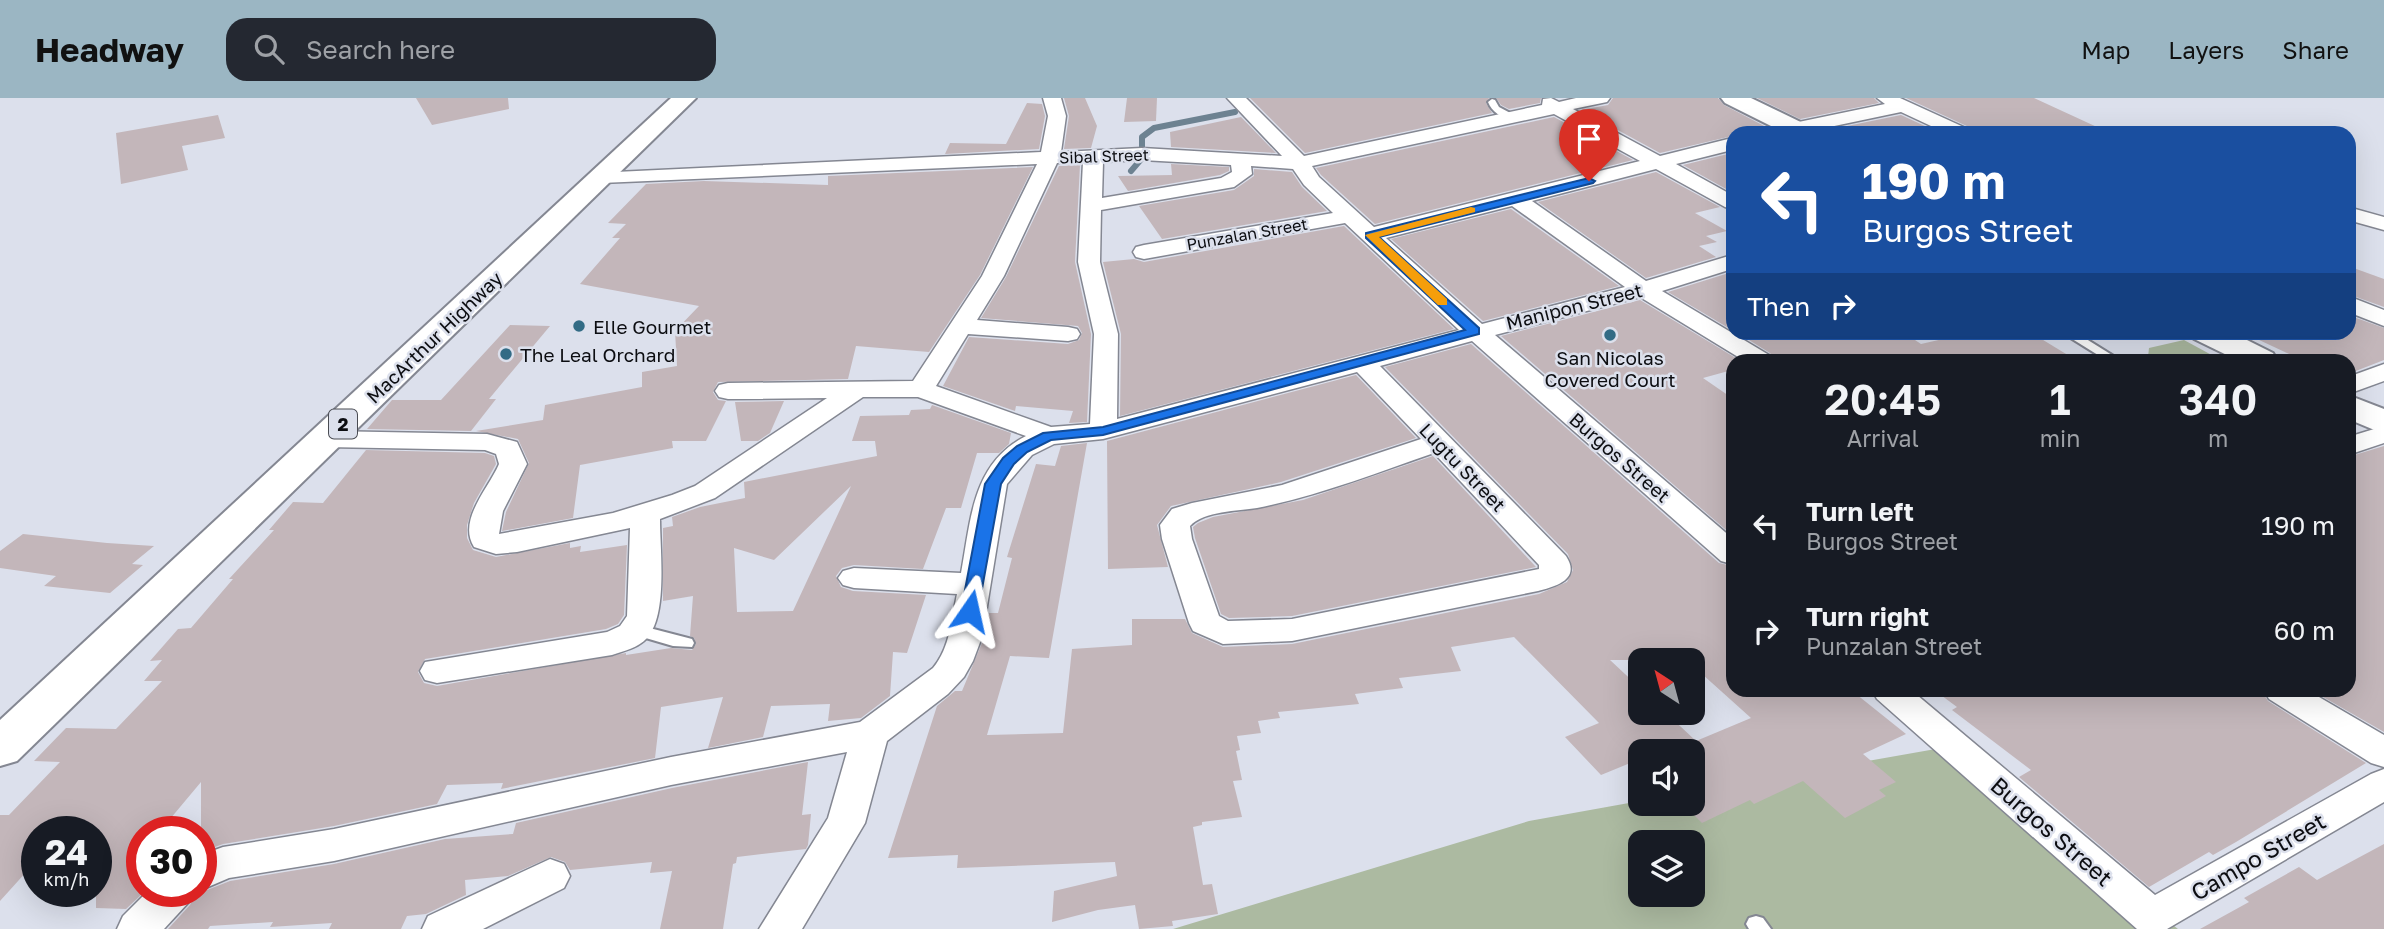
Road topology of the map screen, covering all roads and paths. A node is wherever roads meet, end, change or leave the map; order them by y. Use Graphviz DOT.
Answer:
graph roads {
  1 [pos="684,98"];
  2 [pos="1052,98"];
  3 [pos="1236,98"];
  4 [pos="1601,98"];
  5 [pos="1733,98"];
  6 [pos="1886,98"];
  7 [pos="1492,102"];
  8 [pos="1549,103"];
  9 [pos="1904,106"];
  10 [pos="1511,117"];
  11 [pos="1782,126"];
  12 [pos="1814,126"];
  13 [pos="1946,126"];
  14 [pos="1726,146"];
  15 [pos="1093,156"];
  16 [pos="1051,158"];
  17 [pos="1240,159"];
  18 [pos="1300,163"];
  19 [pos="1663,163"];
  20 [pos="601,177"];
  21 [pos="1516,199"];
  22 [pos="1726,200"];
  23 [pos="1091,206"];
  24 [pos="2356,215"];
  25 [pos="1350,216"];
  26 [pos="2384,224"];
  27 [pos="1370,235"];
  28 [pos="1144,252"];
  29 [pos="1726,263"];
  30 [pos="1643,289"];
  31 [pos="2356,306"];
  32 [pos="2384,318"];
  33 [pos="962,327"];
  34 [pos="1475,331"];
  35 [pos="1068,334"];
  36 [pos="1726,339"];
  37 [pos="1727,340"];
  38 [pos="2080,340"];
  39 [pos="2218,340"];
  40 [pos="1750,354"];
  41 [pos="2104,354"];
  42 [pos="2242,354"];
  43 [pos="1363,363"];
  44 [pos="2384,372"];
  45 [pos="2356,383"];
  46 [pos="921,389"];
  47 [pos="728,391"];
  48 [pos="854,392"];
  49 [pos="2356,409"];
  50 [pos="2384,423"];
  51 [pos="1103,431"];
  52 [pos="2384,434"];
  53 [pos="1048,436"];
  54 [pos="327,439"];
  55 [pos="1439,442"];
  56 [pos="2356,444"];
  57 [pos="645,515"];
  58 [pos="1726,549"];
  59 [pos="854,578"];
  60 [pos="975,584"];
  61 [pos="638,630"];
  62 [pos="686,643"];
  63 [pos="437,671"];
  64 [pos="1897,697"];
  65 [pos="2292,697"];
  66 [pos="870,734"];
  67 [pos="0,748"];
  68 [pos="2384,753"];
  69 [pos="2384,784"];
  70 [pos="217,866"];
  71 [pos="550,876"];
  72 [pos="159,907"];
  73 [pos="2142,923"];
  74 [pos="138,929"];
  75 [pos="443,929"];
  76 [pos="780,929"];
  1 -- 20 [label="main road, MacArthur Highway / 2"];
  2 -- 16 [label="street"];
  3 -- 18 [label="street, Burgos Street"];
  4 -- 8 [label="street, Sibal Street"];
  5 -- 11 [label="main road"];
  6 -- 9 [label="street"];
  7 -- 10 [label="lane"];
  8 -- 10 [label="street, Sibal Street"];
  8 -- 19 [label="street"];
  9 -- 12 [label="street"];
  9 -- 13 [label="street"];
  10 -- 18 [label="street, Sibal Street"];
  14 -- 19 [label="street"];
  15 -- 16 [label="street, Sibal Street"];
  15 -- 17 [label="street, Sibal Street"];
  15 -- 23 [label="street"];
  16 -- 20 [label="street, Sibal Street"];
  16 -- 33 [label="street"];
  17 -- 18 [label="street, Sibal Street"];
  17 -- 23 [label="street"];
  18 -- 25 [label="street, Burgos Street"];
  19 -- 21 [label="street"];
  19 -- 22 [label="street"];
  20 -- 54 [label="main road, MacArthur Highway / 2"];
  21 -- 27 [label="street"];
  21 -- 30 [label="street"];
  23 -- 51 [label="street"];
  24 -- 26 [label="street"];
  25 -- 27 [label="street, Burgos Street"];
  25 -- 28 [label="street, Punzalan Street"];
  27 -- 34 [label="street, Burgos Street"];
  29 -- 30 [label="street, Manipon Street"];
  30 -- 34 [label="street, Manipon Street"];
  30 -- 36 [label="street"];
  31 -- 32 [label="street"];
  33 -- 35 [label="street"];
  33 -- 46 [label="street"];
  34 -- 43 [label="street, Manipon Street"];
  34 -- 58 [label="street, Burgos Street"];
  37 -- 40 [label="street"];
  38 -- 41 [label="lane"];
  39 -- 42 [label="main road"];
  43 -- 51 [label="street, Manipon Street"];
  43 -- 55 [label="street, Lugtu Street"];
  44 -- 45 [label="street"];
  46 -- 48 [label="street"];
  46 -- 53 [label="street"];
  47 -- 48 [label="street"];
  48 -- 57 [label="street"];
  49 -- 50 [label="main road"];
  51 -- 53 [label="street, Manipon Street"];
  52 -- 56 [label="street"];
  53 -- 60 [label="street, Manipon Street"];
  54 -- 57 [label="street"];
  54 -- 67 [label="main road, MacArthur Highway / 2"];
  55 -- 55 [label="street, Lugtu Street"];
  57 -- 61 [label="street"];
  59 -- 60 [label="street"];
  60 -- 66 [label="street, Manipon Street"];
  61 -- 62 [label="lane"];
  61 -- 63 [label="street"];
  64 -- 73 [label="street, Burgos Street"];
  65 -- 68 [label="street"];
  66 -- 70 [label="street"];
  66 -- 76 [label="street"];
  69 -- 73 [label="street, Campo Street"];
  71 -- 75 [label="street"];
  72 -- 74 [label="street"];
}
